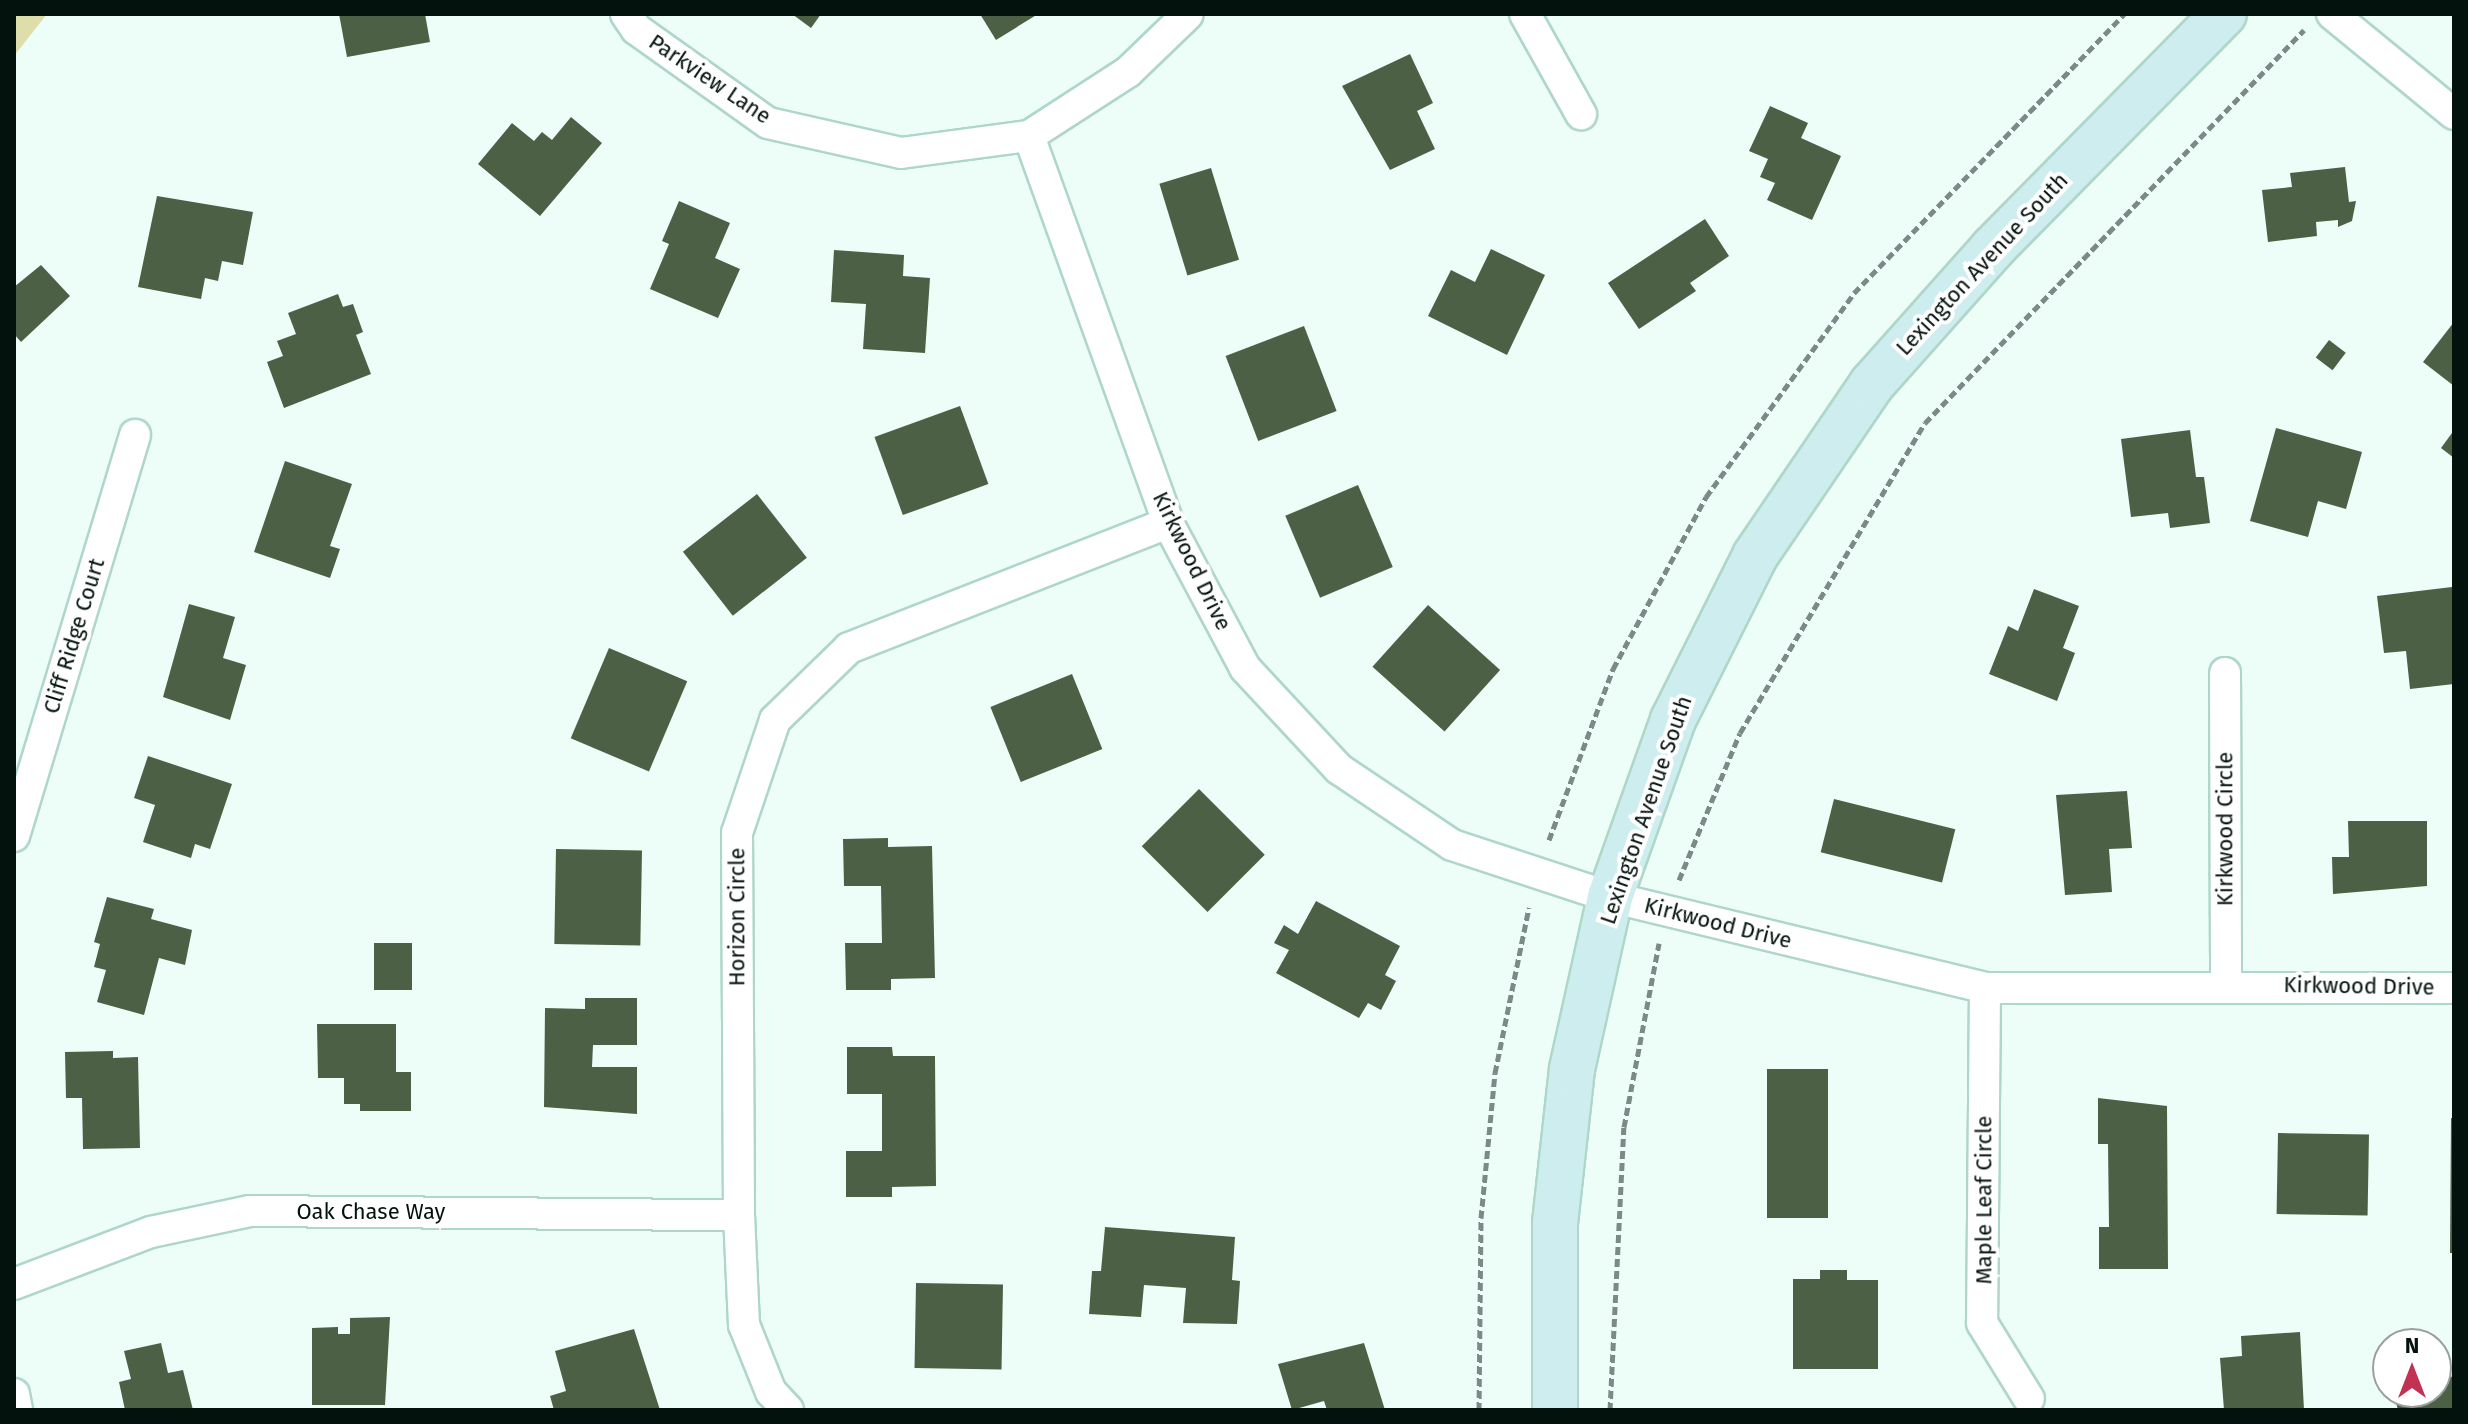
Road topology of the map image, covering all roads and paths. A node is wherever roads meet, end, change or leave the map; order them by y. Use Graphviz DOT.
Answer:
graph roads {
  1 [pos="626,14"];
  2 [pos="1188,14"];
  3 [pos="1525,14"];
  4 [pos="2224,14"];
  5 [pos="2321,20"];
  6 [pos="1581,114"];
  7 [pos="2454,114"];
  8 [pos="1029,136"];
  9 [pos="135,435"];
  10 [pos="1168,523"];
  11 [pos="2225,673"];
  12 [pos="14,836"];
  13 [pos="1610,897"];
  14 [pos="1666,910"];
  15 [pos="2226,985"];
  16 [pos="1985,988"];
  17 [pos="2454,988"];
  18 [pos="739,1215"];
  19 [pos="14,1284"];
  20 [pos="14,1394"];
  21 [pos="2029,1399"];
  22 [pos="17,1410"];
  23 [pos="788,1410"];
  24 [pos="1555,1410"];
  25 [pos="1610,1410"];
  1 -- 8 [label="street, Parkview Lane"];
  2 -- 8 [label="street, Parkview Lane"];
  3 -- 6 [label="street"];
  4 -- 13 [label="street, Lexington Avenue South"];
  5 -- 7 [label="street"];
  5 -- 14 [label="path"];
  8 -- 10 [label="street, Kirkwood Drive"];
  9 -- 12 [label="street, Cliff Ridge Court"];
  10 -- 13 [label="street, Kirkwood Drive"];
  10 -- 18 [label="street, Horizon Circle"];
  11 -- 15 [label="street, Kirkwood Circle"];
  13 -- 14 [label="street, Kirkwood Drive"];
  13 -- 24 [label="street, Lexington Avenue South"];
  14 -- 16 [label="street, Kirkwood Drive"];
  14 -- 25 [label="path"];
  15 -- 16 [label="street, Kirkwood Drive"];
  15 -- 17 [label="street, Kirkwood Drive"];
  16 -- 21 [label="street, Maple Leaf Circle"];
  18 -- 19 [label="street, Oak Chase Way"];
  18 -- 23 [label="street, Horizon Circle"];
  20 -- 22 [label="street"];
}
